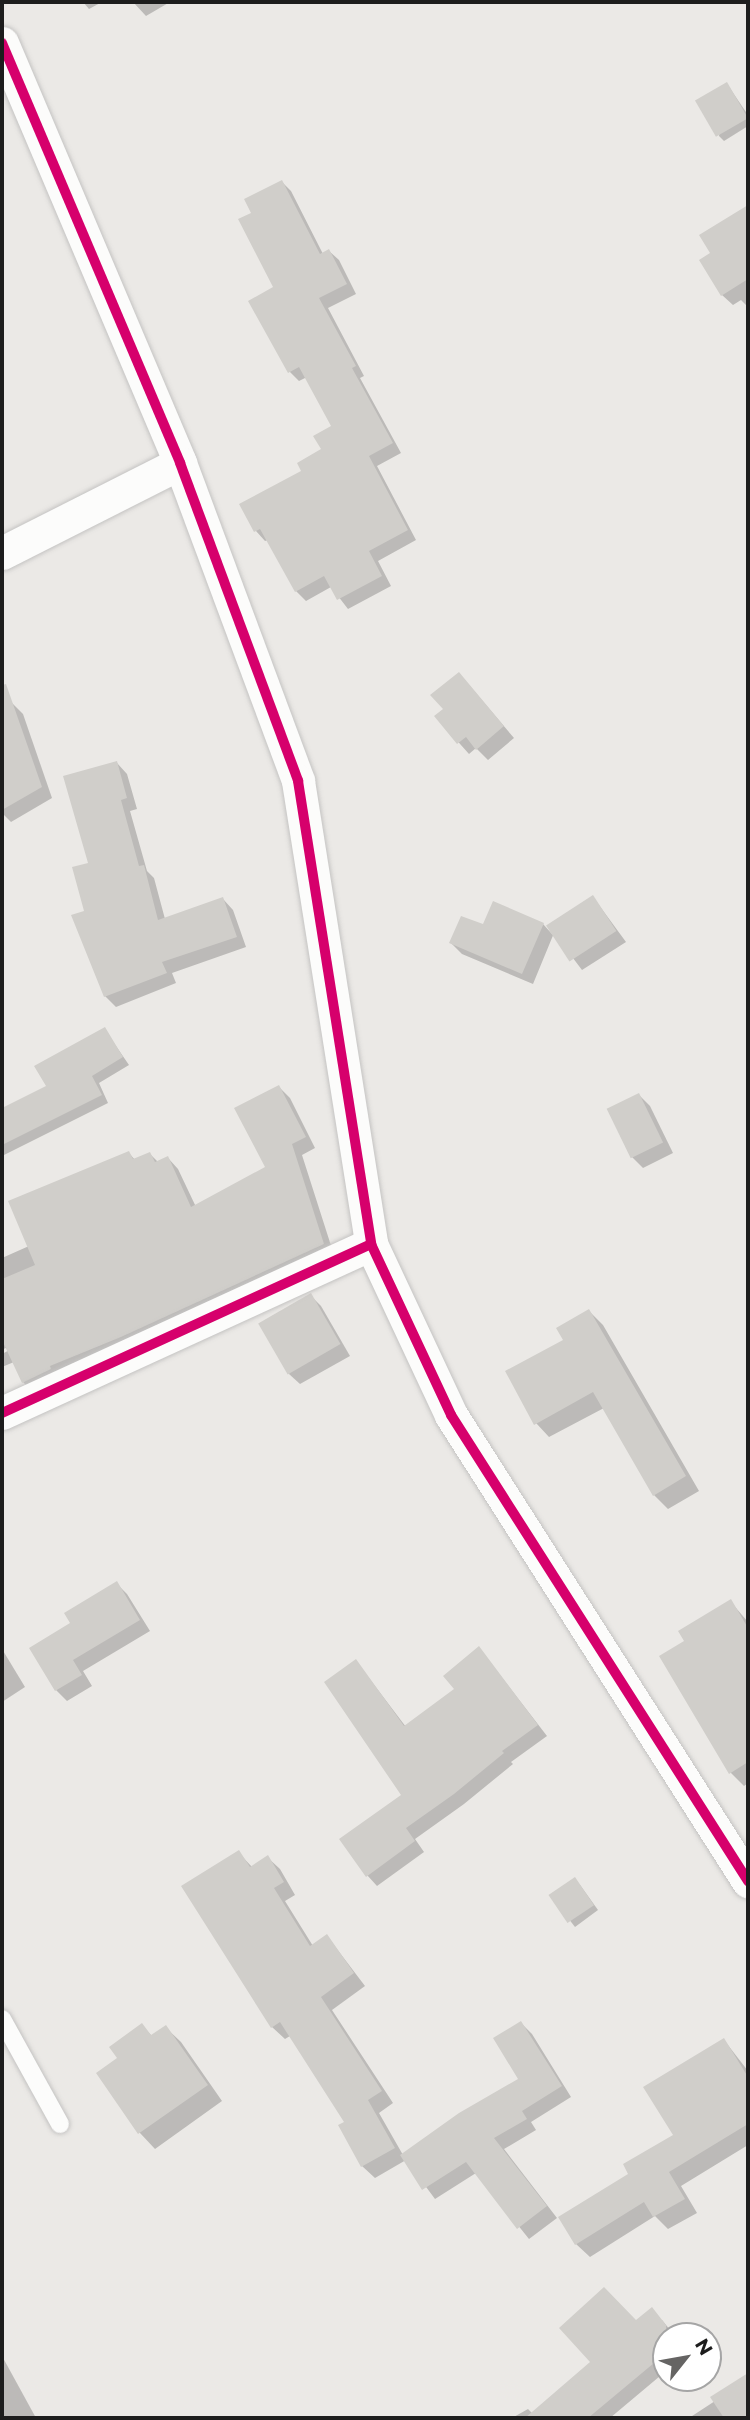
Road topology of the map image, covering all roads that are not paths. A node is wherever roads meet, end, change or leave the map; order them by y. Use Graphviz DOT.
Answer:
graph roads {
  1 [pos="2,43"];
  2 [pos="180,463"];
  3 [pos="2,553"];
  4 [pos="371,1244"];
  5 [pos="2,1413"];
  6 [pos="748,1881"];
  7 [pos="2,2018"];
  8 [pos="60,2124"];
  1 -- 2 [label="street"];
  2 -- 3 [label="street"];
  2 -- 4 [label="street"];
  4 -- 5 [label="street"];
  4 -- 6 [label="street"];
  7 -- 8 [label="lane"];
}
